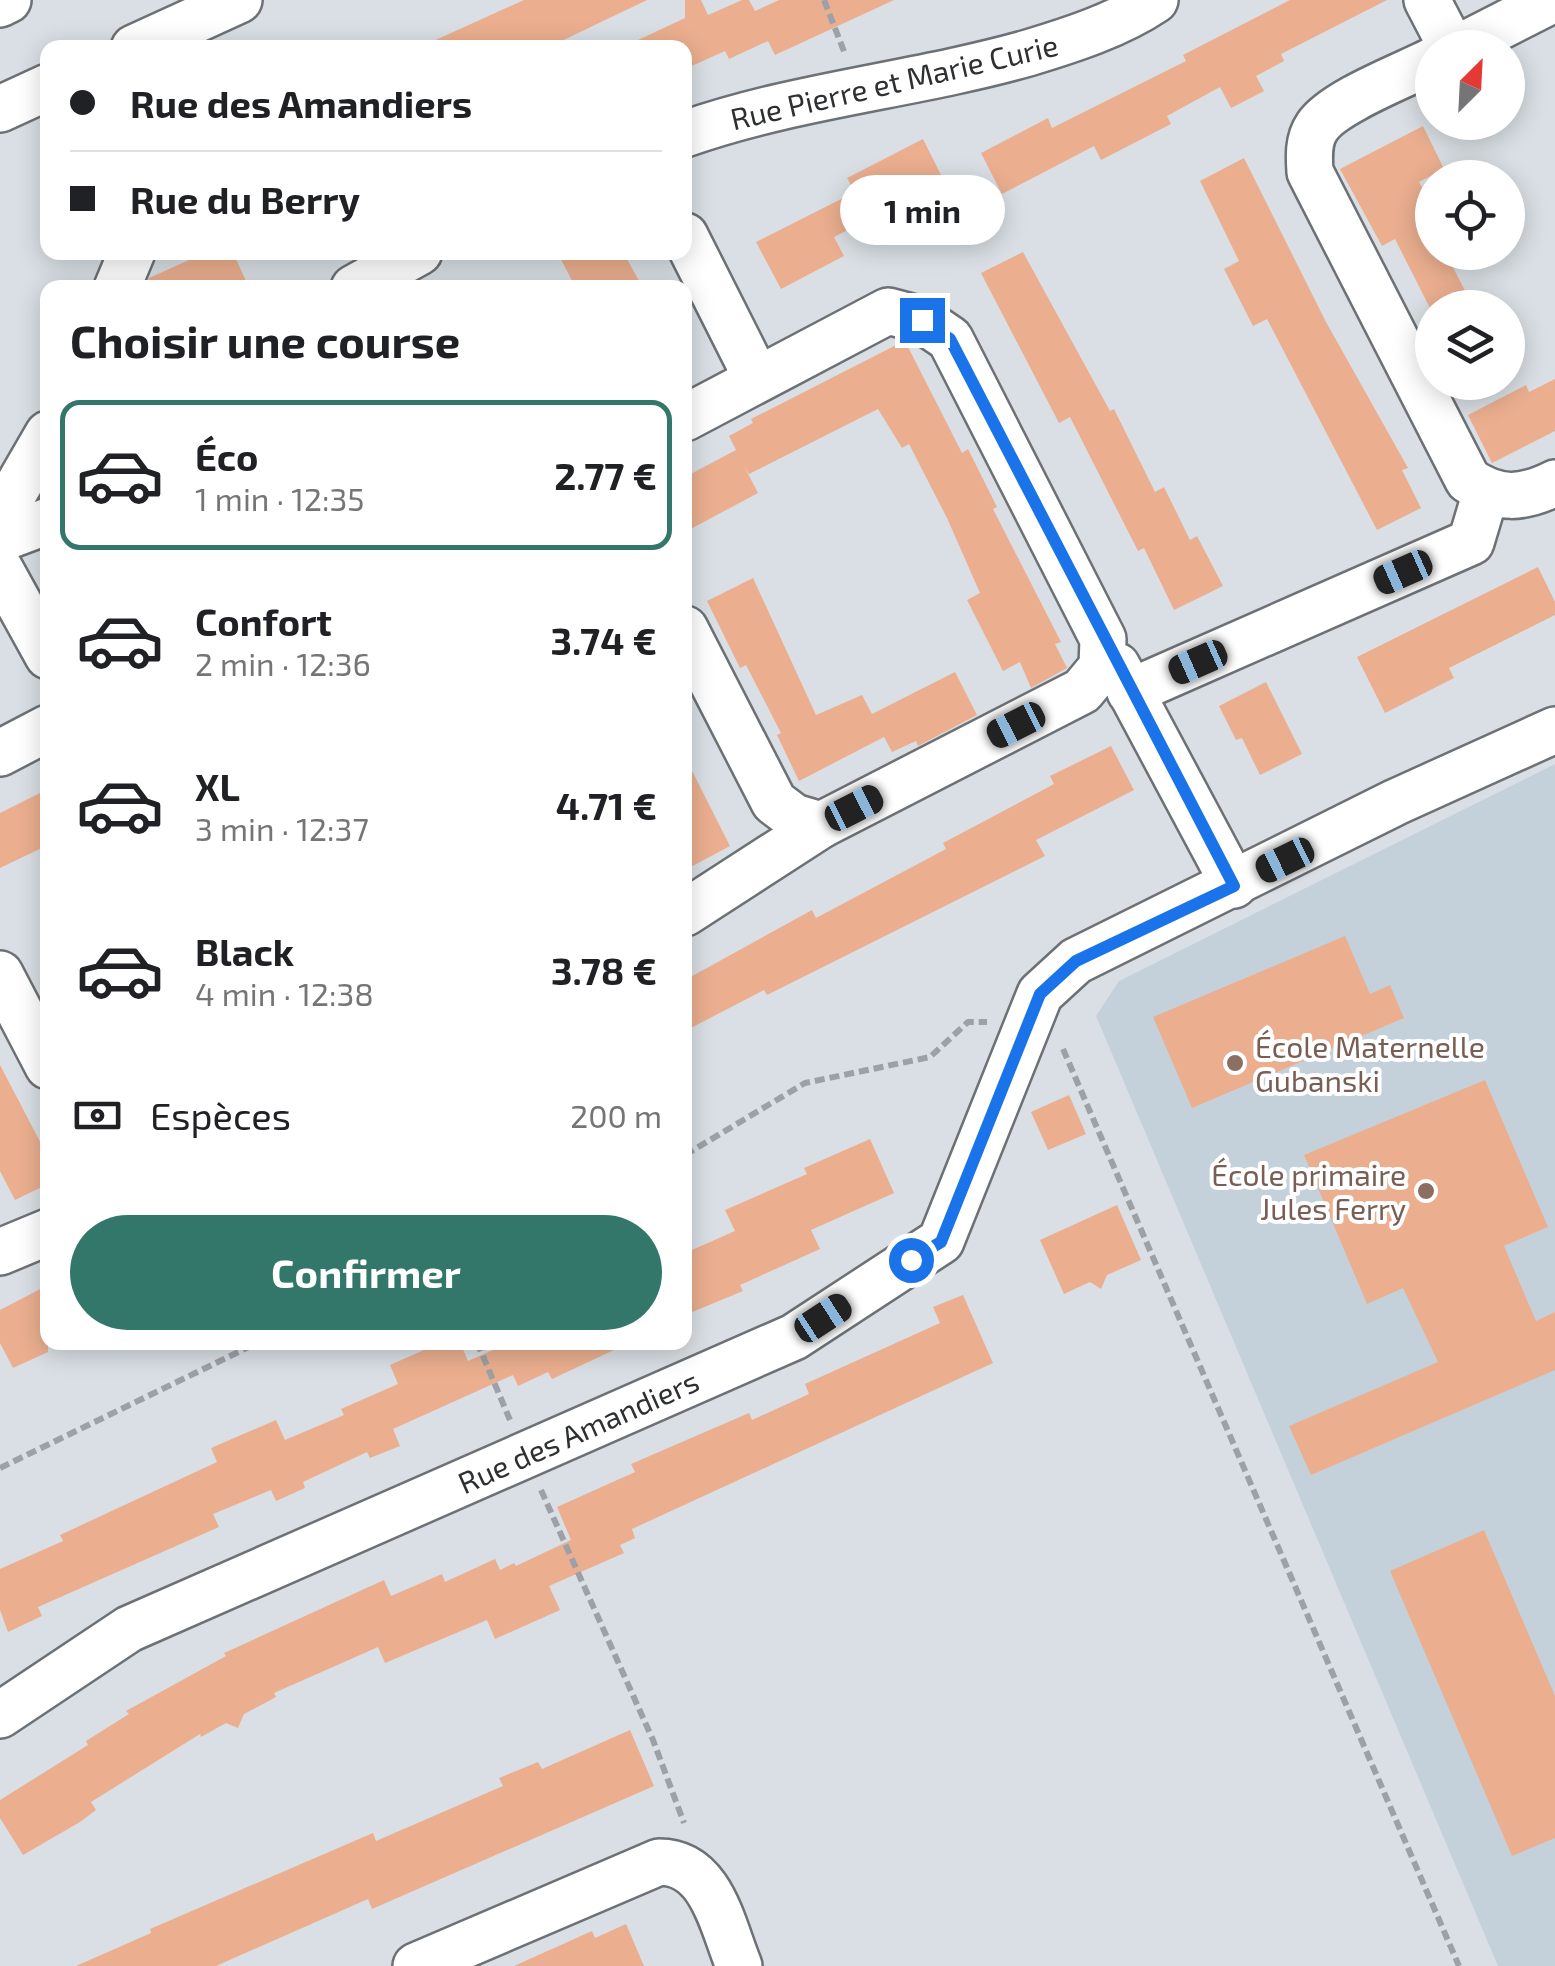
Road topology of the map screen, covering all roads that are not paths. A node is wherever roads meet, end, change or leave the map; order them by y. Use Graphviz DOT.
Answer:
graph roads {
  1 [pos="8,0"];
  2 [pos="1155,0"];
  3 [pos="1427,0"];
  4 [pos="1552,0"];
  5 [pos="0,4"];
  6 [pos="1444,30"];
  7 [pos="1491,30"];
  8 [pos="1415,70"];
  9 [pos="40,91"];
  10 [pos="0,109"];
  11 [pos="692,132"];
  12 [pos="692,250"];
  13 [pos="404,260"];
  14 [pos="368,280"];
  15 [pos="756,377"];
  16 [pos="692,414"];
  17 [pos="35,471"];
  18 [pos="1555,483"];
  19 [pos="1486,492"];
  20 [pos="0,517"];
  21 [pos="40,524"];
  22 [pos="0,539"];
  23 [pos="0,569"];
  24 [pos="1104,639"];
  25 [pos="40,642"];
  26 [pos="692,643"];
  27 [pos="1130,692"];
  28 [pos="1555,730"];
  29 [pos="40,732"];
  30 [pos="0,753"];
  31 [pos="821,825"];
  32 [pos="1234,886"];
  33 [pos="692,908"];
  34 [pos="0,974"];
  35 [pos="40,1051"];
  36 [pos="40,1235"];
  37 [pos="0,1252"];
  38 [pos="0,1715"];
  39 [pos="416,1966"];
  40 [pos="740,1966"];
  1 -- 5 [label="street"];
  2 -- 11 [label="street, Rue Pierre et Marie Curie"];
  3 -- 6 [label="street"];
  4 -- 7 [label="street"];
  8 -- 19 [label="street"];
  9 -- 10 [label="street"];
  12 -- 15 [label="street"];
  13 -- 14 [label="street"];
  15 -- 16 [label="street"];
  15 -- 24 [label="street"];
  17 -- 20 [label="street"];
  18 -- 19 [label="street"];
  19 -- 27 [label="street"];
  21 -- 22 [label="street"];
  23 -- 25 [label="street"];
  24 -- 27 [label="street"];
  24 -- 31 [label="street"];
  26 -- 31 [label="street"];
  27 -- 32 [label="street"];
  28 -- 32 [label="street"];
  29 -- 30 [label="street"];
  31 -- 33 [label="street"];
  32 -- 38 [label="street, Rue des Amandiers"];
  34 -- 35 [label="street"];
  36 -- 37 [label="street"];
  39 -- 40 [label="street"];
}
